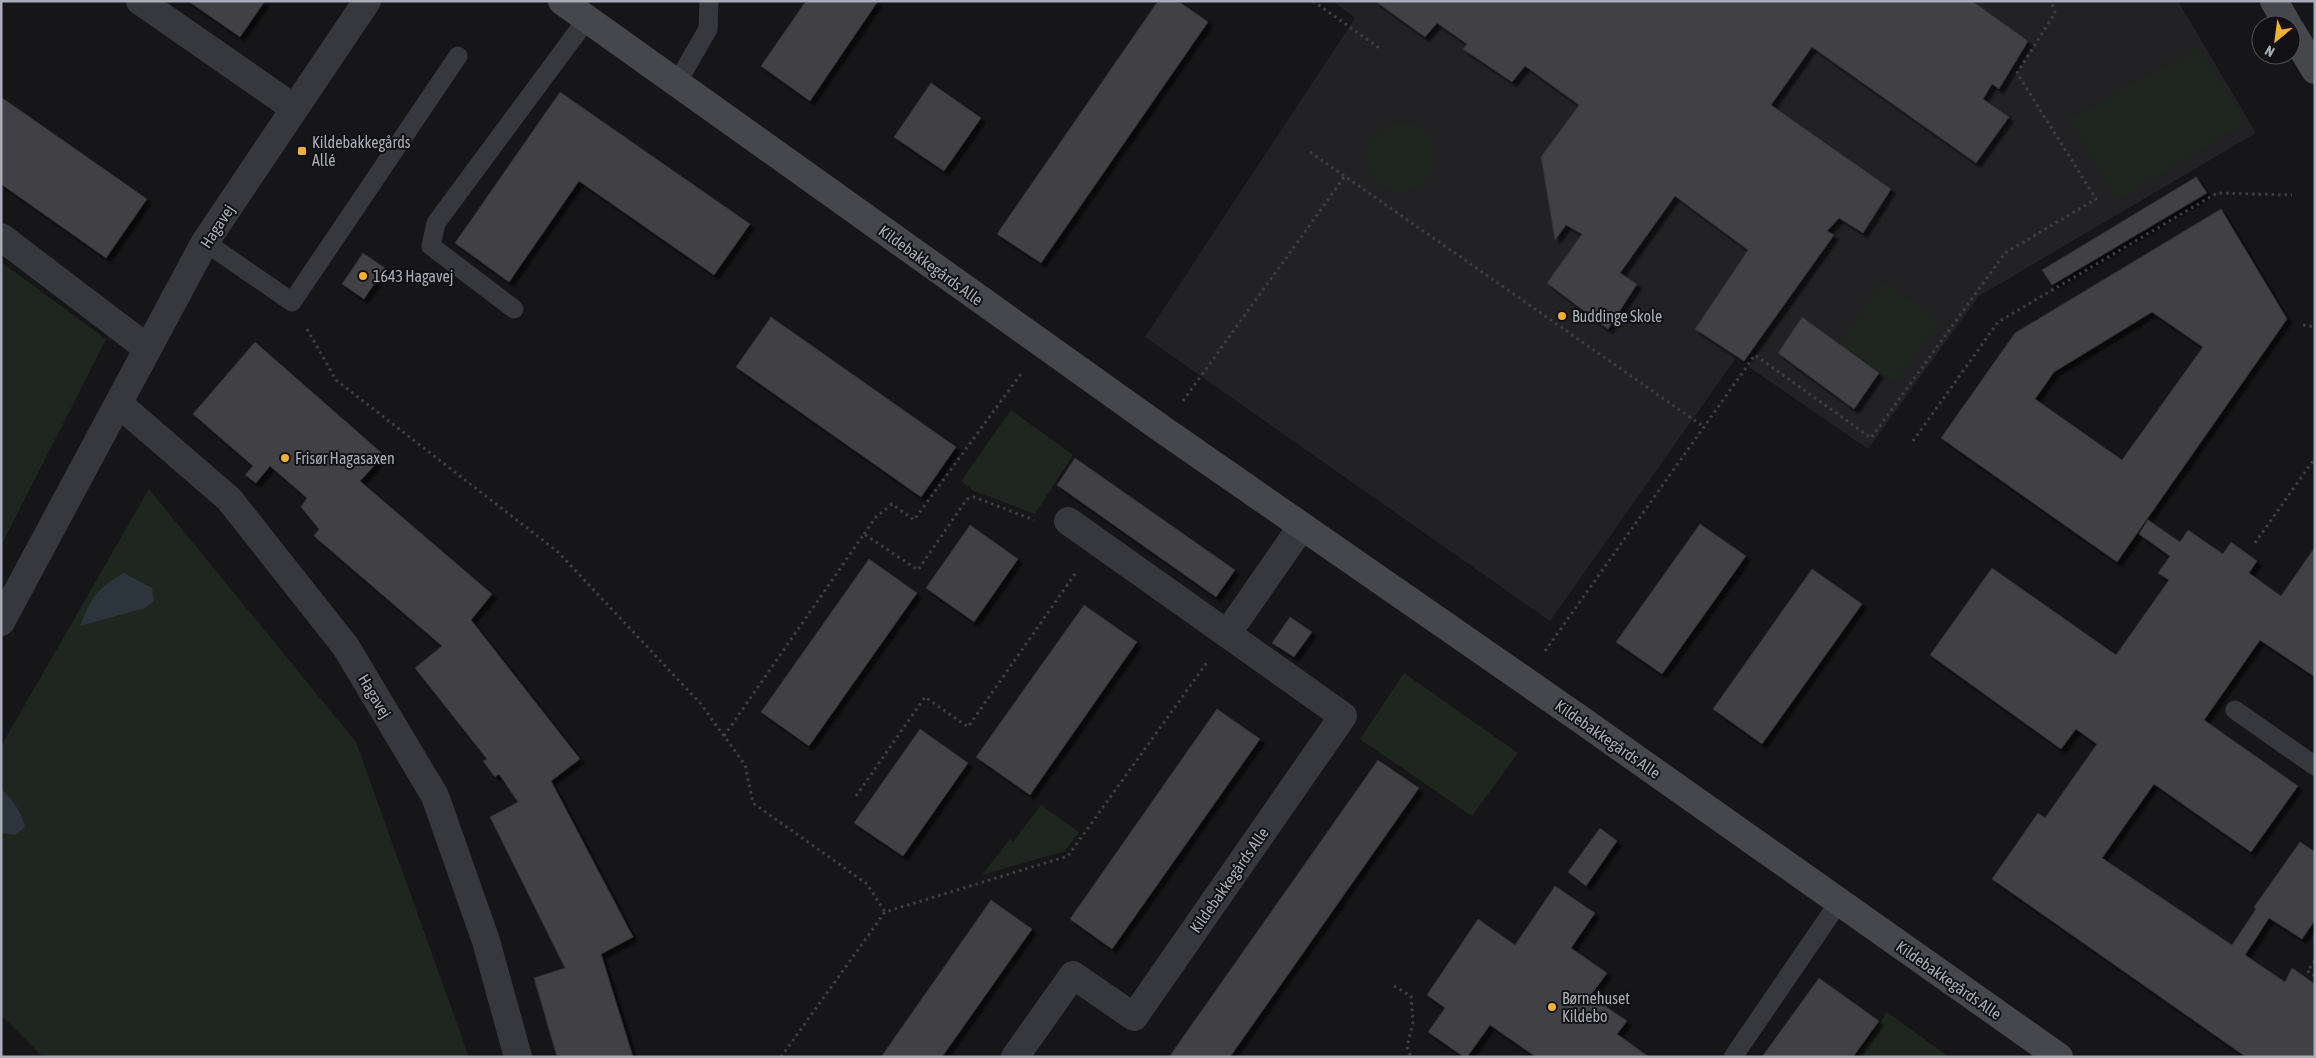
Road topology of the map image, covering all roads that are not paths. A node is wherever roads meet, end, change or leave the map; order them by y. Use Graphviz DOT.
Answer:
graph roads {
  1 [pos="140,1"];
  2 [pos="367,1"];
  3 [pos="562,1"];
  4 [pos="709,1"];
  5 [pos="2274,1"];
  6 [pos="2282,15"];
  7 [pos="587,19"];
  8 [pos="2301,47"];
  9 [pos="458,56"];
  10 [pos="2315,70"];
  11 [pos="677,83"];
  12 [pos="294,108"];
  13 [pos="1,237"];
  14 [pos="205,242"];
  15 [pos="514,309"];
  16 [pos="147,348"];
  17 [pos="120,404"];
  18 [pos="1068,520"];
  19 [pos="1302,526"];
  20 [pos="2,620"];
  21 [pos="1227,634"];
  22 [pos="2235,710"];
  23 [pos="2315,766"];
  24 [pos="1839,902"];
  25 [pos="518,1057"];
  26 [pos="1015,1057"];
  27 [pos="1733,1057"];
  28 [pos="2059,1057"];
  1 -- 12 [label="street"];
  2 -- 12 [label="street, Hagavej"];
  3 -- 7 [label="street, Kildebakkegårds Alle"];
  4 -- 11 [label="lane"];
  5 -- 6 [label="street"];
  7 -- 11 [label="street, Kildebakkegårds Alle"];
  7 -- 15 [label="lane"];
  8 -- 10 [label="street"];
  9 -- 14 [label="lane"];
  11 -- 19 [label="street, Kildebakkegårds Alle"];
  12 -- 14 [label="street, Hagavej"];
  13 -- 16 [label="street"];
  14 -- 16 [label="street, Hagavej"];
  16 -- 17 [label="street, Hagavej"];
  17 -- 20 [label="street, Hagavej"];
  17 -- 25 [label="street, Hagavej"];
  18 -- 21 [label="street, Kildebakkegårds Alle"];
  19 -- 21 [label="street"];
  19 -- 24 [label="street, Kildebakkegårds Alle"];
  21 -- 26 [label="street, Kildebakkegårds Alle"];
  22 -- 23 [label="lane"];
  24 -- 27 [label="lane"];
  24 -- 28 [label="street, Kildebakkegårds Alle"];
}
